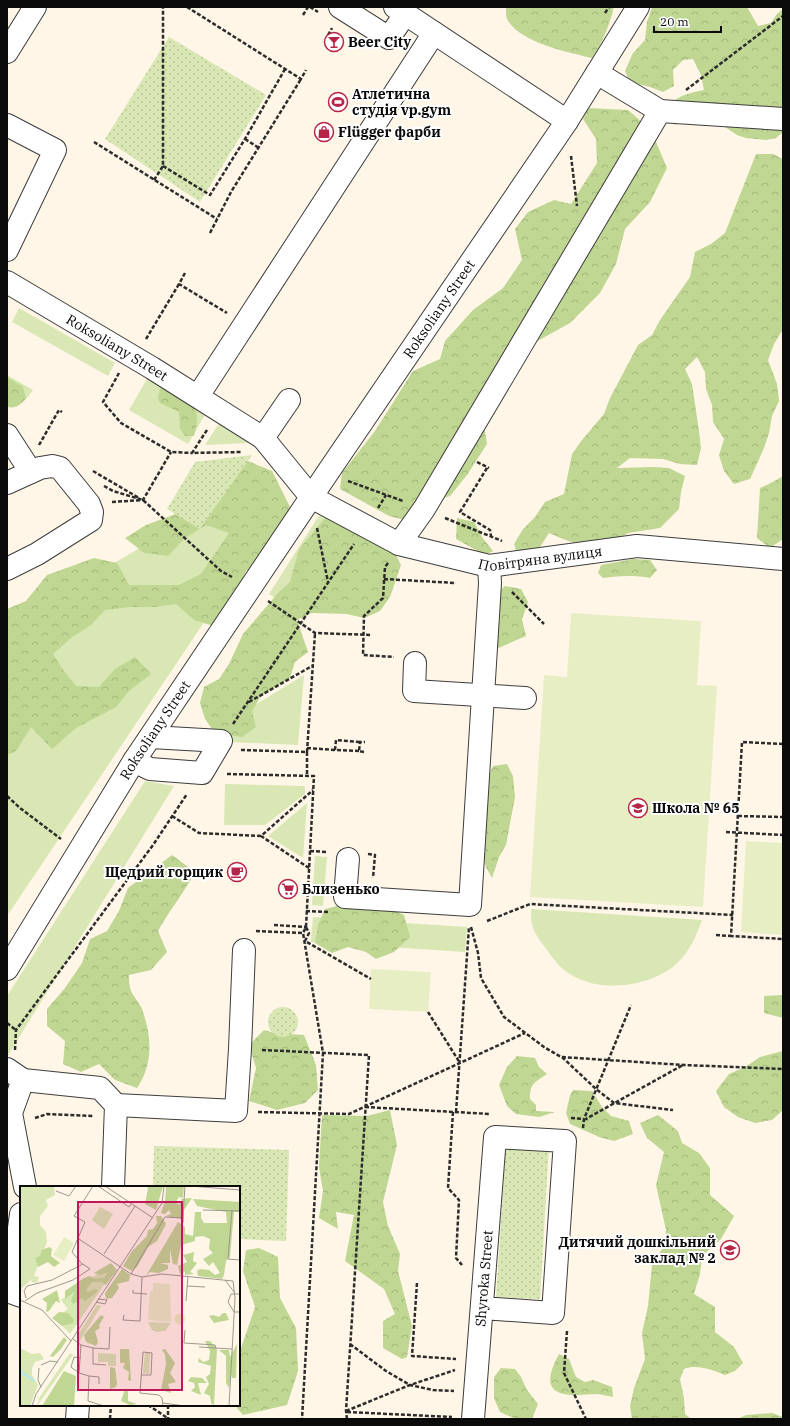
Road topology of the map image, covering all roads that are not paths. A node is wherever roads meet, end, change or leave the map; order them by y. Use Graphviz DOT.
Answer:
graph roads {
  1 [pos="35,7"];
  2 [pos="340,7"];
  3 [pos="638,7"];
  4 [pos="400,10"];
  5 [pos="434,33"];
  6 [pos="7,52"];
  7 [pos="597,73"];
  8 [pos="660,111"];
  9 [pos="783,119"];
  10 [pos="567,121"];
  11 [pos="7,124"];
  12 [pos="7,250"];
  13 [pos="7,282"];
  14 [pos="198,396"];
  15 [pos="289,400"];
  16 [pos="7,435"];
  17 [pos="268,444"];
  18 [pos="31,472"];
  19 [pos="7,483"];
  20 [pos="311,497"];
  21 [pos="399,544"];
  22 [pos="783,559"];
  23 [pos="489,566"];
  24 [pos="7,569"];
  25 [pos="415,663"];
  26 [pos="483,695"];
  27 [pos="525,698"];
  28 [pos="150,736"];
  29 [pos="134,761"];
  30 [pos="348,859"];
  31 [pos="244,950"];
  32 [pos="7,969"];
  33 [pos="15,1067"];
  34 [pos="116,1105"];
  35 [pos="19,1185"];
  36 [pos="113,1186"];
  37 [pos="20,1224"];
  38 [pos="13,1293"];
  39 [pos="482,1308"];
  40 [pos="78,1406"];
  41 [pos="77,1419"];
  42 [pos="473,1419"];
  1 -- 6 [label="street"];
  2 -- 4 [label="street"];
  3 -- 7 [label="street, Roksoliany Street"];
  4 -- 5 [label="street"];
  5 -- 10 [label="street"];
  5 -- 14 [label="street"];
  7 -- 8 [label="street"];
  7 -- 10 [label="street, Roksoliany Street"];
  8 -- 9 [label="street"];
  8 -- 21 [label="street"];
  10 -- 20 [label="street, Roksoliany Street"];
  11 -- 12 [label="street"];
  13 -- 14 [label="street, Roksoliany Street"];
  14 -- 17 [label="street, Roksoliany Street"];
  15 -- 17 [label="street"];
  16 -- 18 [label="street"];
  17 -- 20 [label="street, Roksoliany Street"];
  18 -- 19 [label="street"];
  18 -- 24 [label="street"];
  20 -- 21 [label="street, Повітряна вулиця"];
  20 -- 28 [label="street, Roksoliany Street"];
  21 -- 23 [label="street, Повітряна вулиця"];
  22 -- 23 [label="street, Повітряна вулиця"];
  23 -- 26 [label="street"];
  25 -- 26 [label="street"];
  26 -- 27 [label="street"];
  26 -- 30 [label="street"];
  28 -- 29 [label="street, Roksoliany Street"];
  28 -- 29 [label="street"];
  29 -- 32 [label="street, Roksoliany Street"];
  31 -- 34 [label="street"];
  33 -- 34 [label="street"];
  33 -- 35 [label="street"];
  34 -- 36 [label="street"];
  37 -- 38 [label="street"];
  39 -- 39 [label="street, Shyroka Street"];
  39 -- 42 [label="street, Shyroka Street"];
  40 -- 41 [label="street"];
}
